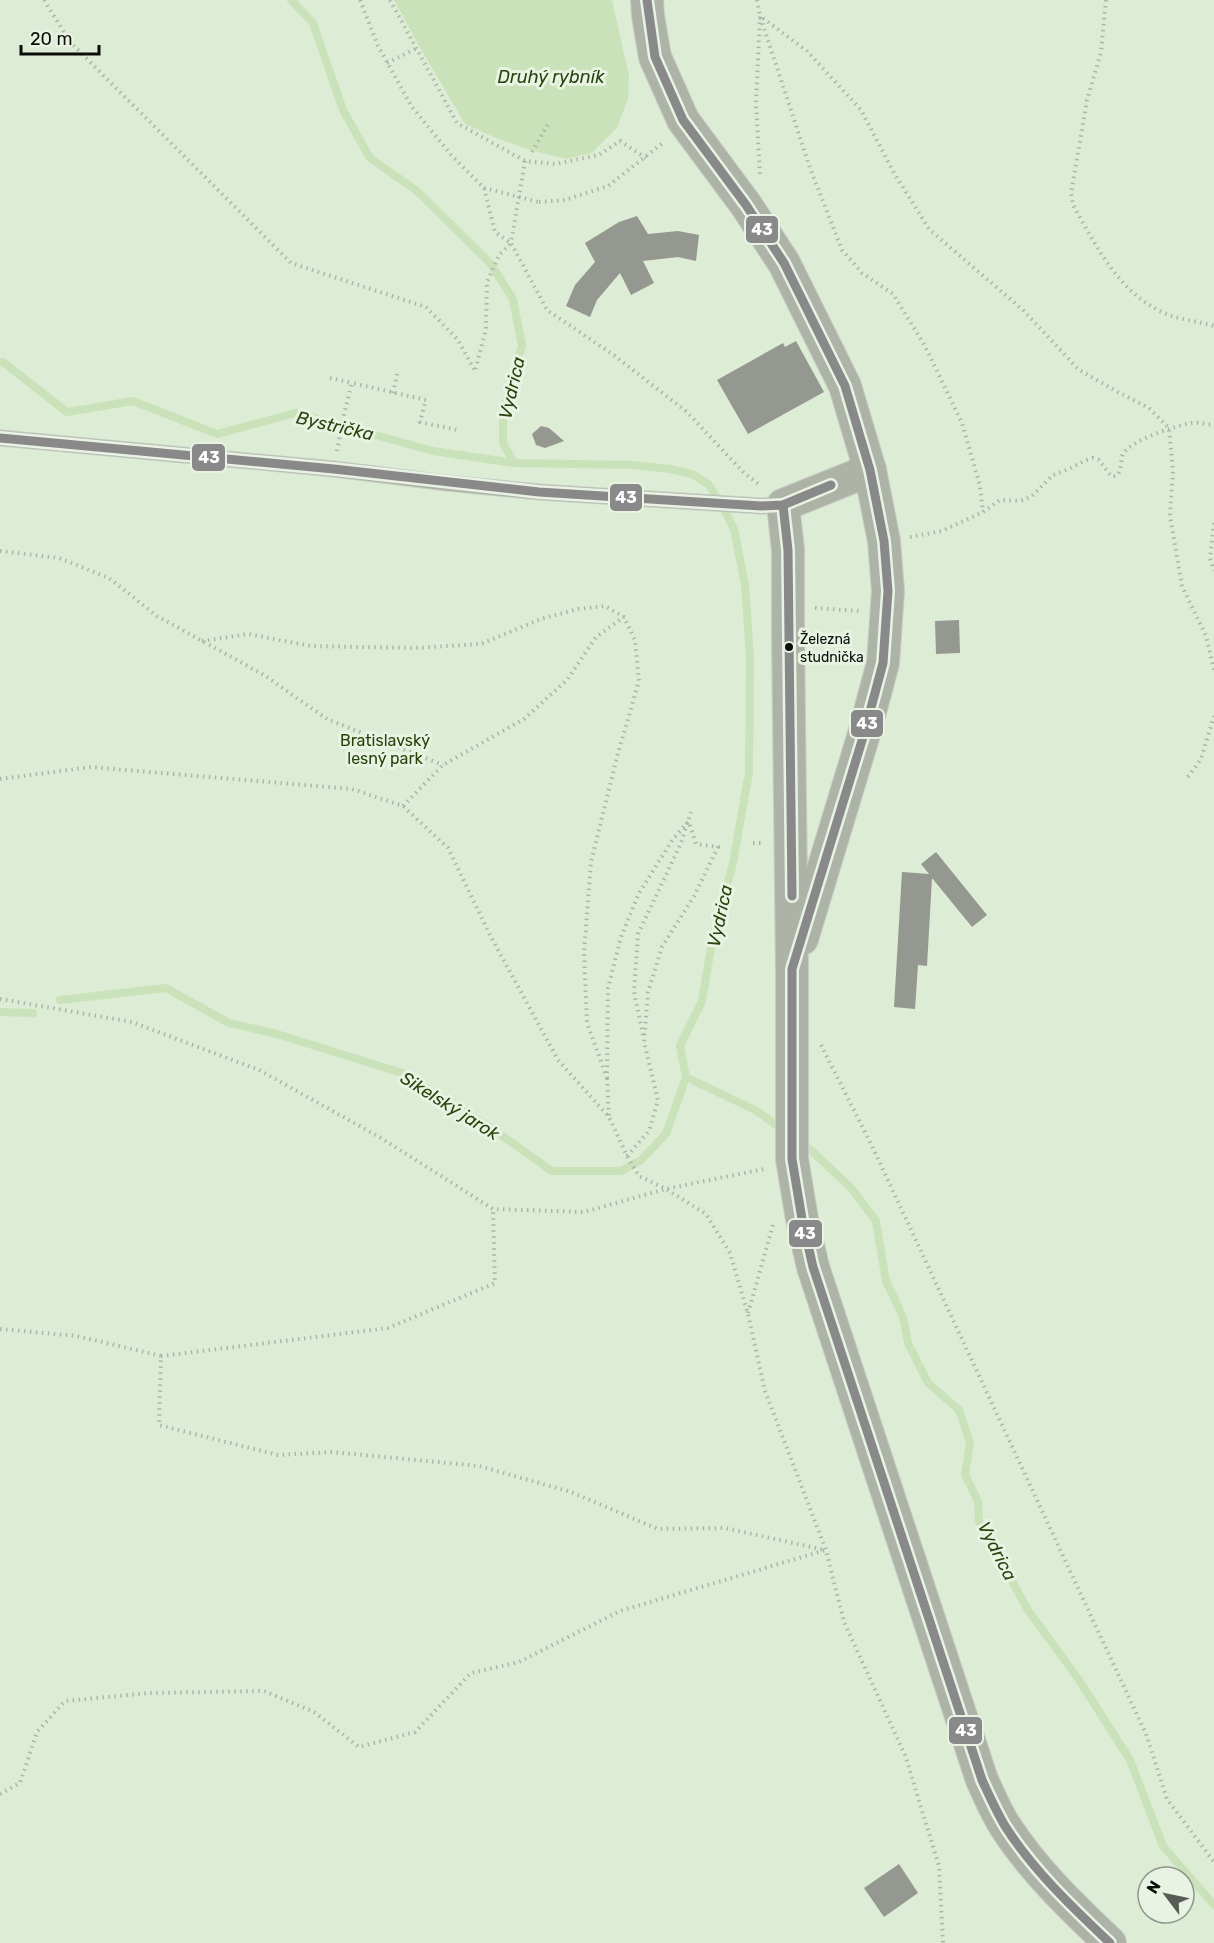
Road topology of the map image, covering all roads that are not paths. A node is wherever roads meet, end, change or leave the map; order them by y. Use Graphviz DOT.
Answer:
graph roads {
  1 [pos="647,0"];
  2 [pos="0,438"];
  3 [pos="870,470"];
  4 [pos="783,504"];
  5 [pos="792,969"];
  6 [pos="1110,1943"];
  1 -- 3 [label="street"];
  2 -- 4 [label="lane"];
  3 -- 4 [label="street"];
  3 -- 5 [label="street"];
  4 -- 5 [label="street"];
  5 -- 6 [label="street"];
}
